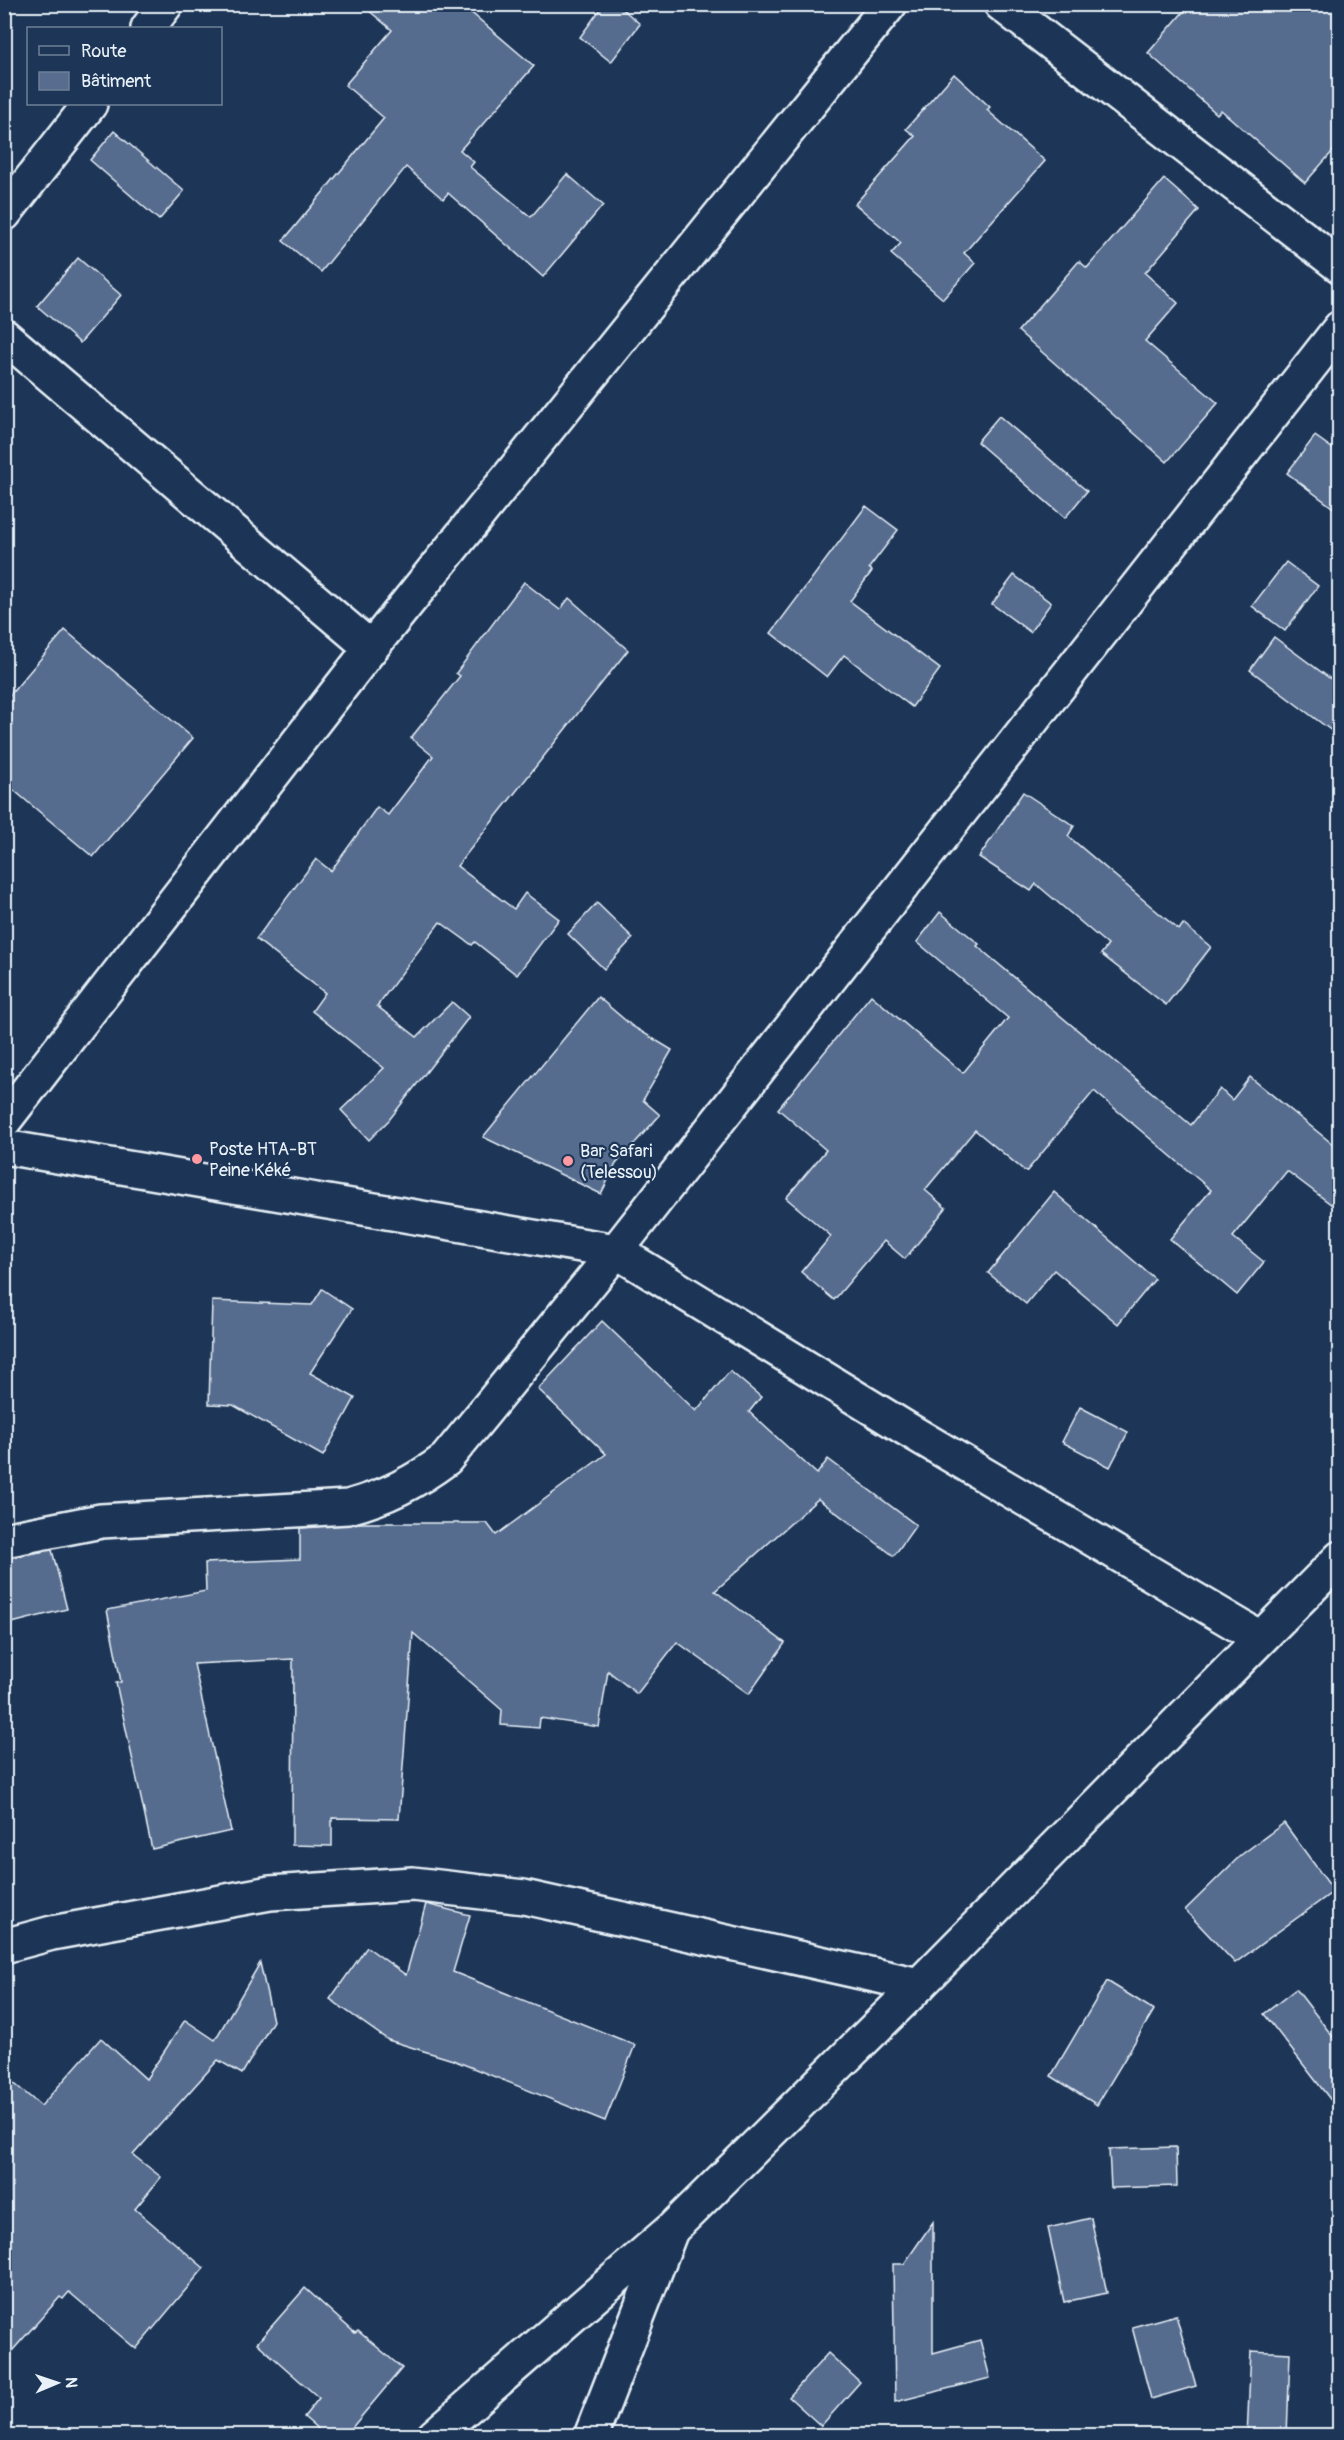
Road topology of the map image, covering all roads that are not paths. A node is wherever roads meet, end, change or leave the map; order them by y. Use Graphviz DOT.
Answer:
graph roads {
  1 [pos="166,4"];
  2 [pos="890,4"];
  3 [pos="1001,4"];
  4 [pos="149,27"];
  5 [pos="89,105"];
  6 [pos="4,214"];
  7 [pos="1340,266"];
  8 [pos="1340,327"];
  9 [pos="4,336"];
  10 [pos="371,648"];
  11 [pos="4,1121"];
  12 [pos="4,1147"];
  13 [pos="616,1251"];
  14 [pos="4,1540"];
  15 [pos="1340,1558"];
  16 [pos="1260,1638"];
  17 [pos="4,1946"];
  18 [pos="918,1985"];
  19 [pos="672,2229"];
  20 [pos="434,2436"];
  21 [pos="591,2436"];
  1 -- 4 [label="street"];
  2 -- 10 [label="street"];
  3 -- 7 [label="street"];
  5 -- 6 [label="street"];
  8 -- 13 [label="street"];
  9 -- 10 [label="street"];
  10 -- 11 [label="street"];
  12 -- 13 [label="street"];
  13 -- 14 [label="street"];
  13 -- 16 [label="street"];
  15 -- 16 [label="street"];
  16 -- 18 [label="street"];
  17 -- 18 [label="street"];
  18 -- 19 [label="street"];
  19 -- 20 [label="street"];
  19 -- 21 [label="street"];
}
